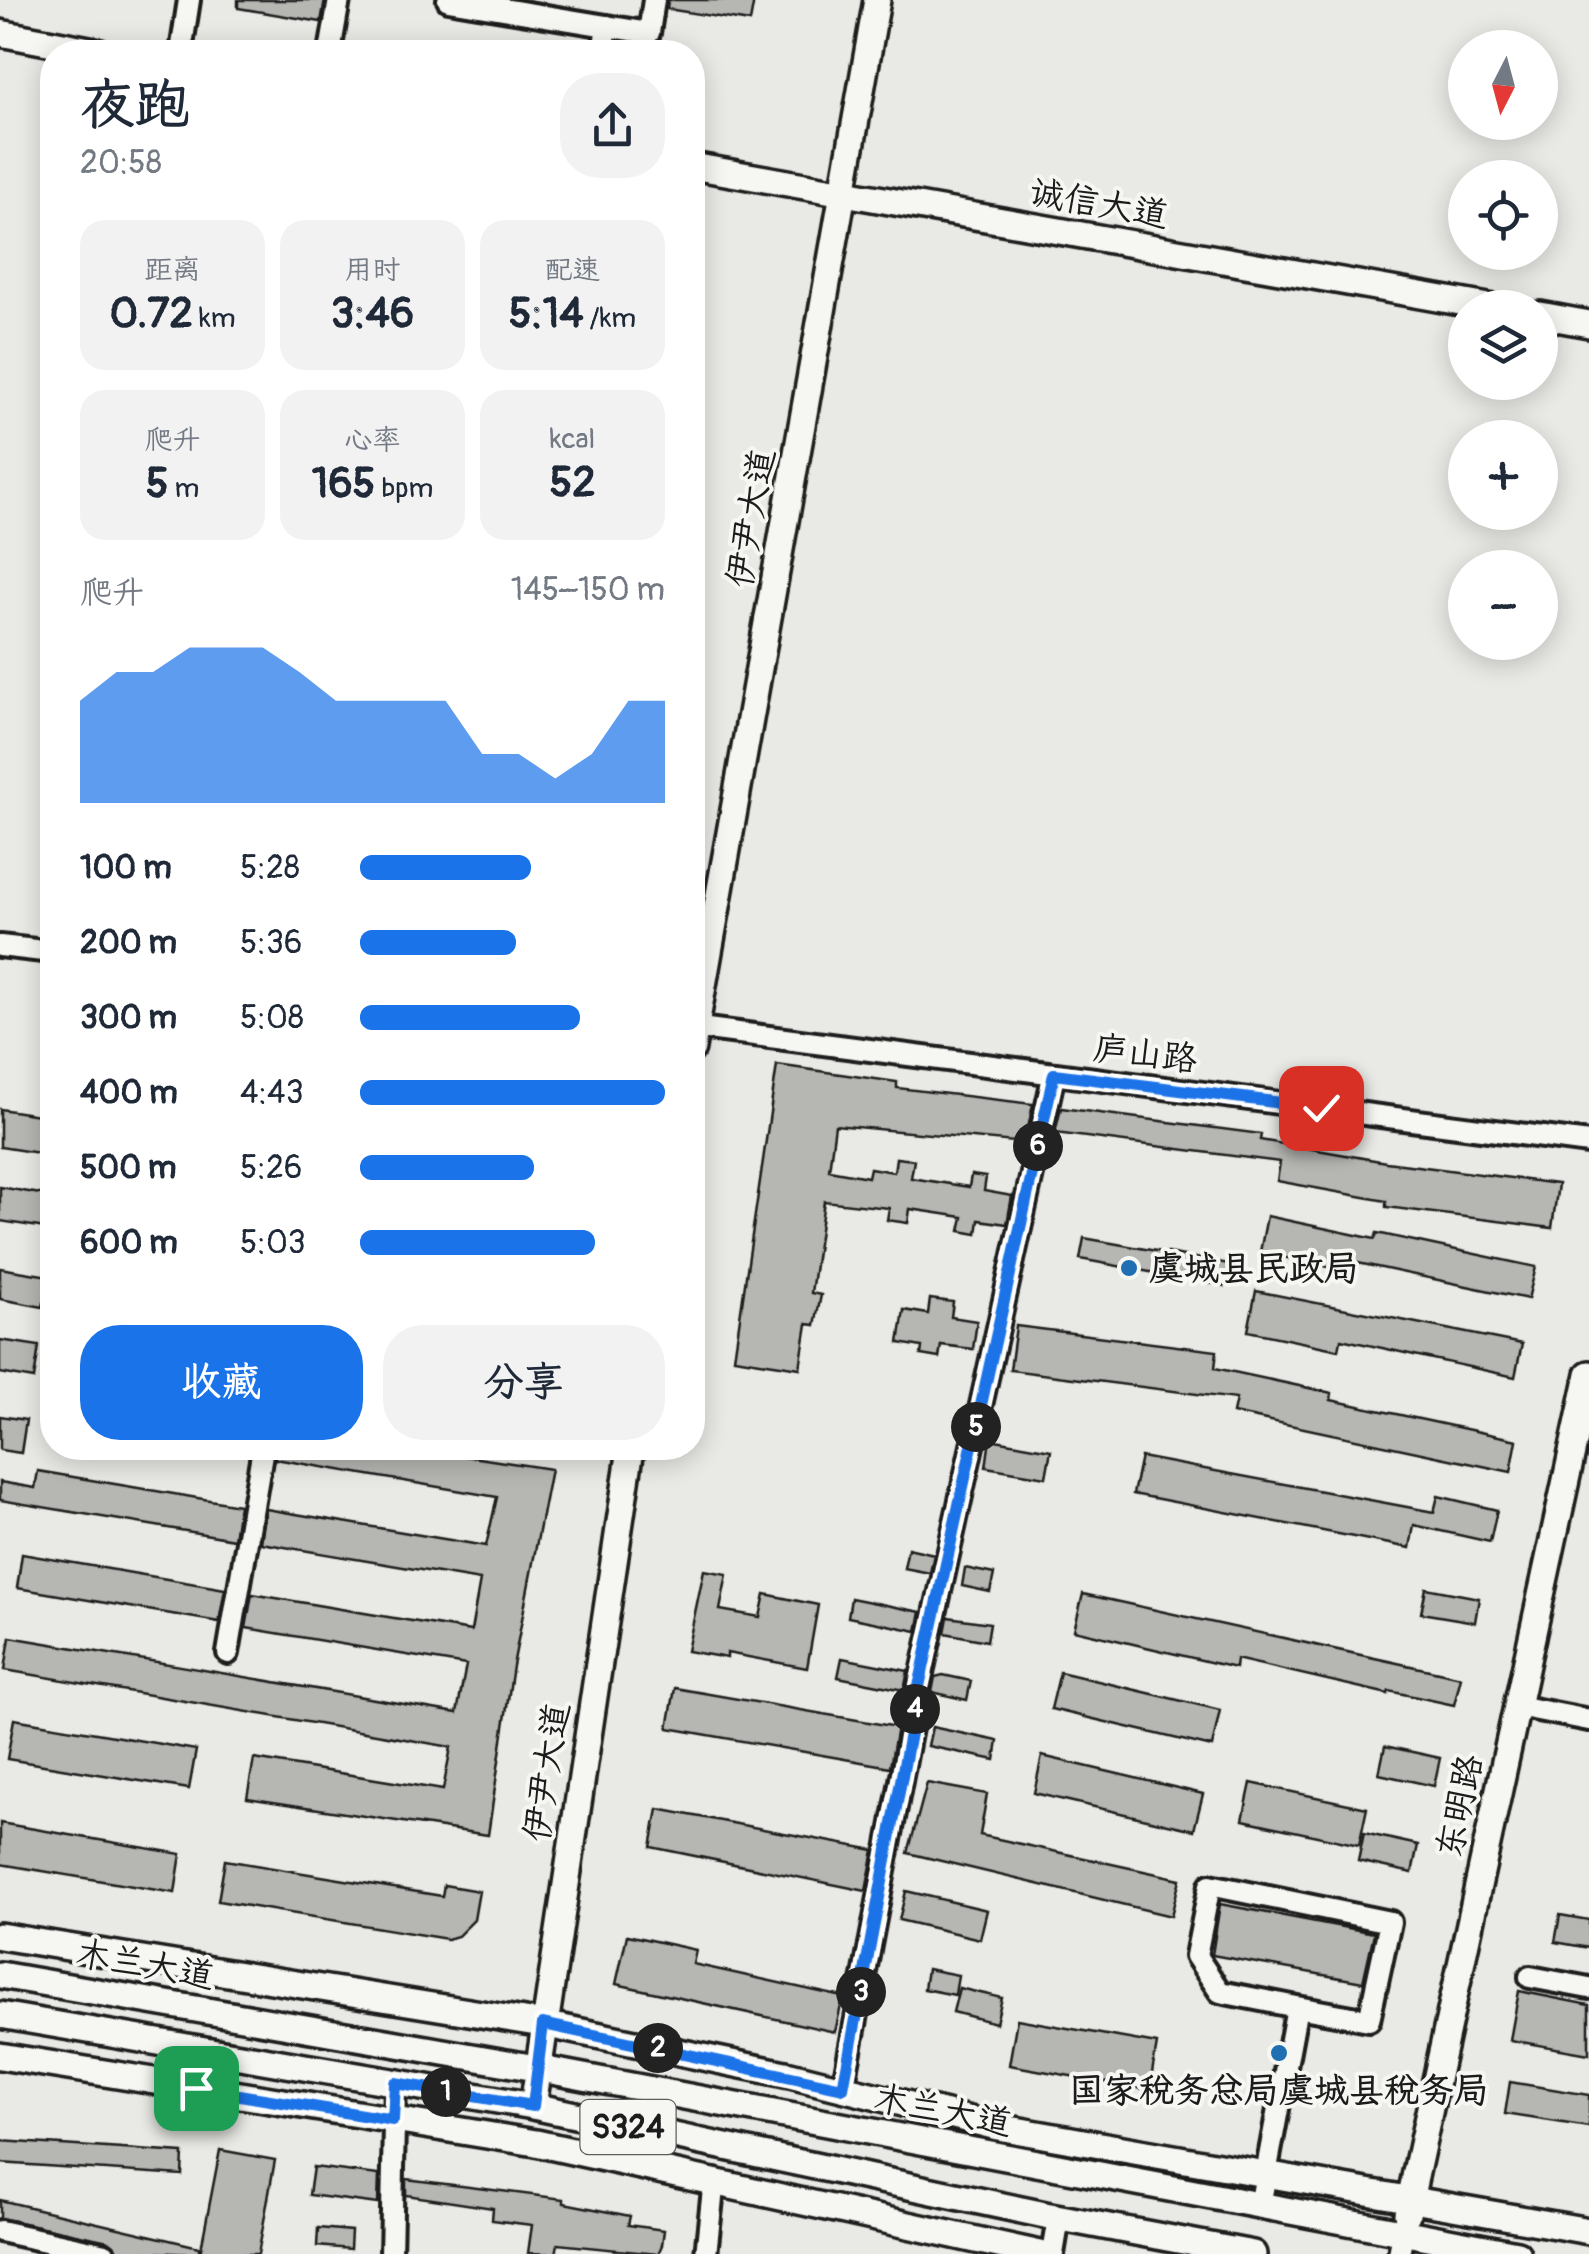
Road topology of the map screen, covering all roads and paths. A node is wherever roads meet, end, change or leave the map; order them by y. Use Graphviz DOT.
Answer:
graph roads {
  1 [pos="190,0"];
  2 [pos="339,0"];
  3 [pos="448,0"];
  4 [pos="654,0"];
  5 [pos="877,0"];
  6 [pos="607,26"];
  7 [pos="0,34"];
  8 [pos="183,40"];
  9 [pos="332,40"];
  10 [pos="605,40"];
  11 [pos="40,41"];
  12 [pos="705,168"];
  13 [pos="844,194"];
  14 [pos="1448,300"];
  15 [pos="1558,319"];
  16 [pos="1589,324"];
  17 [pos="0,946"];
  18 [pos="40,951"];
  19 [pos="705,972"];
  20 [pos="705,1035"];
  21 [pos="1054,1074"];
  22 [pos="1589,1143"];
  23 [pos="1589,1374"];
  24 [pos="261,1460"];
  25 [pos="629,1460"];
  26 [pos="228,1653"];
  27 [pos="1517,1706"];
  28 [pos="1589,1720"];
  29 [pos="0,1936"];
  30 [pos="0,1975"];
  31 [pos="1530,1977"];
  32 [pos="1589,1988"];
  33 [pos="1298,2006"];
  34 [pos="0,2015"];
  35 [pos="543,2024"];
  36 [pos="0,2056"];
  37 [pos="536,2068"];
  38 [pos="395,2083"];
  39 [pos="843,2088"];
  40 [pos="533,2106"];
  41 [pos="393,2120"];
  42 [pos="1266,2175"];
  43 [pos="714,2180"];
  44 [pos="1410,2200"];
  45 [pos="1260,2206"];
  46 [pos="1059,2218"];
  47 [pos="0,2231"];
  48 [pos="1589,2231"];
  49 [pos="1401,2244"];
  50 [pos="1239,2253"];
  51 [pos="103,2254"];
  52 [pos="391,2254"];
  53 [pos="706,2254"];
  54 [pos="1040,2254"];
  55 [pos="1053,2254"];
  56 [pos="1517,2254"];
  1 -- 8 [label="street"];
  2 -- 9 [label="street"];
  3 -- 6 [label="street"];
  4 -- 6 [label="street"];
  5 -- 13 [label="main road, 伊尹大道"];
  6 -- 10 [label="street"];
  7 -- 11 [label="main road"];
  12 -- 13 [label="main road, 诚信大道"];
  13 -- 14 [label="main road, 诚信大道"];
  13 -- 19 [label="main road, 伊尹大道"];
  15 -- 16 [label="main road"];
  17 -- 18 [label="street"];
  20 -- 21 [label="street, 庐山路"];
  21 -- 22 [label="street, 庐山路"];
  21 -- 39 [label="street"];
  23 -- 27 [label="main road, 东明路"];
  24 -- 26 [label="street"];
  25 -- 35 [label="main road, 伊尹大道"];
  27 -- 28 [label="street"];
  27 -- 44 [label="main road, 东明路"];
  29 -- 35 [label="main road"];
  30 -- 37 [label="main road, 木兰大道 / S324"];
  31 -- 32 [label="street"];
  33 -- 33 [label="street"];
  33 -- 42 [label="street"];
  34 -- 38 [label="main road, S324"];
  35 -- 37 [label="main road, 伊尹大道"];
  35 -- 39 [label="main road"];
  36 -- 41 [label="main road"];
  37 -- 40 [label="main road, 伊尹大道"];
  37 -- 45 [label="main road, 木兰大道 / S324"];
  38 -- 40 [label="main road, S324"];
  38 -- 41 [label="street"];
  39 -- 42 [label="main road"];
  40 -- 46 [label="main road, S324"];
  41 -- 43 [label="main road"];
  41 -- 52 [label="street"];
  42 -- 44 [label="main road"];
  42 -- 45 [label="street"];
  43 -- 53 [label="street"];
  43 -- 54 [label="main road"];
  44 -- 48 [label="main road"];
  44 -- 49 [label="main road, 东明路"];
  45 -- 49 [label="main road, 木兰大道 / S324"];
  46 -- 50 [label="main road, S324"];
  46 -- 55 [label="street"];
  47 -- 51 [label="street"];
  49 -- 56 [label="main road, 木兰大道 / S324"];
}
